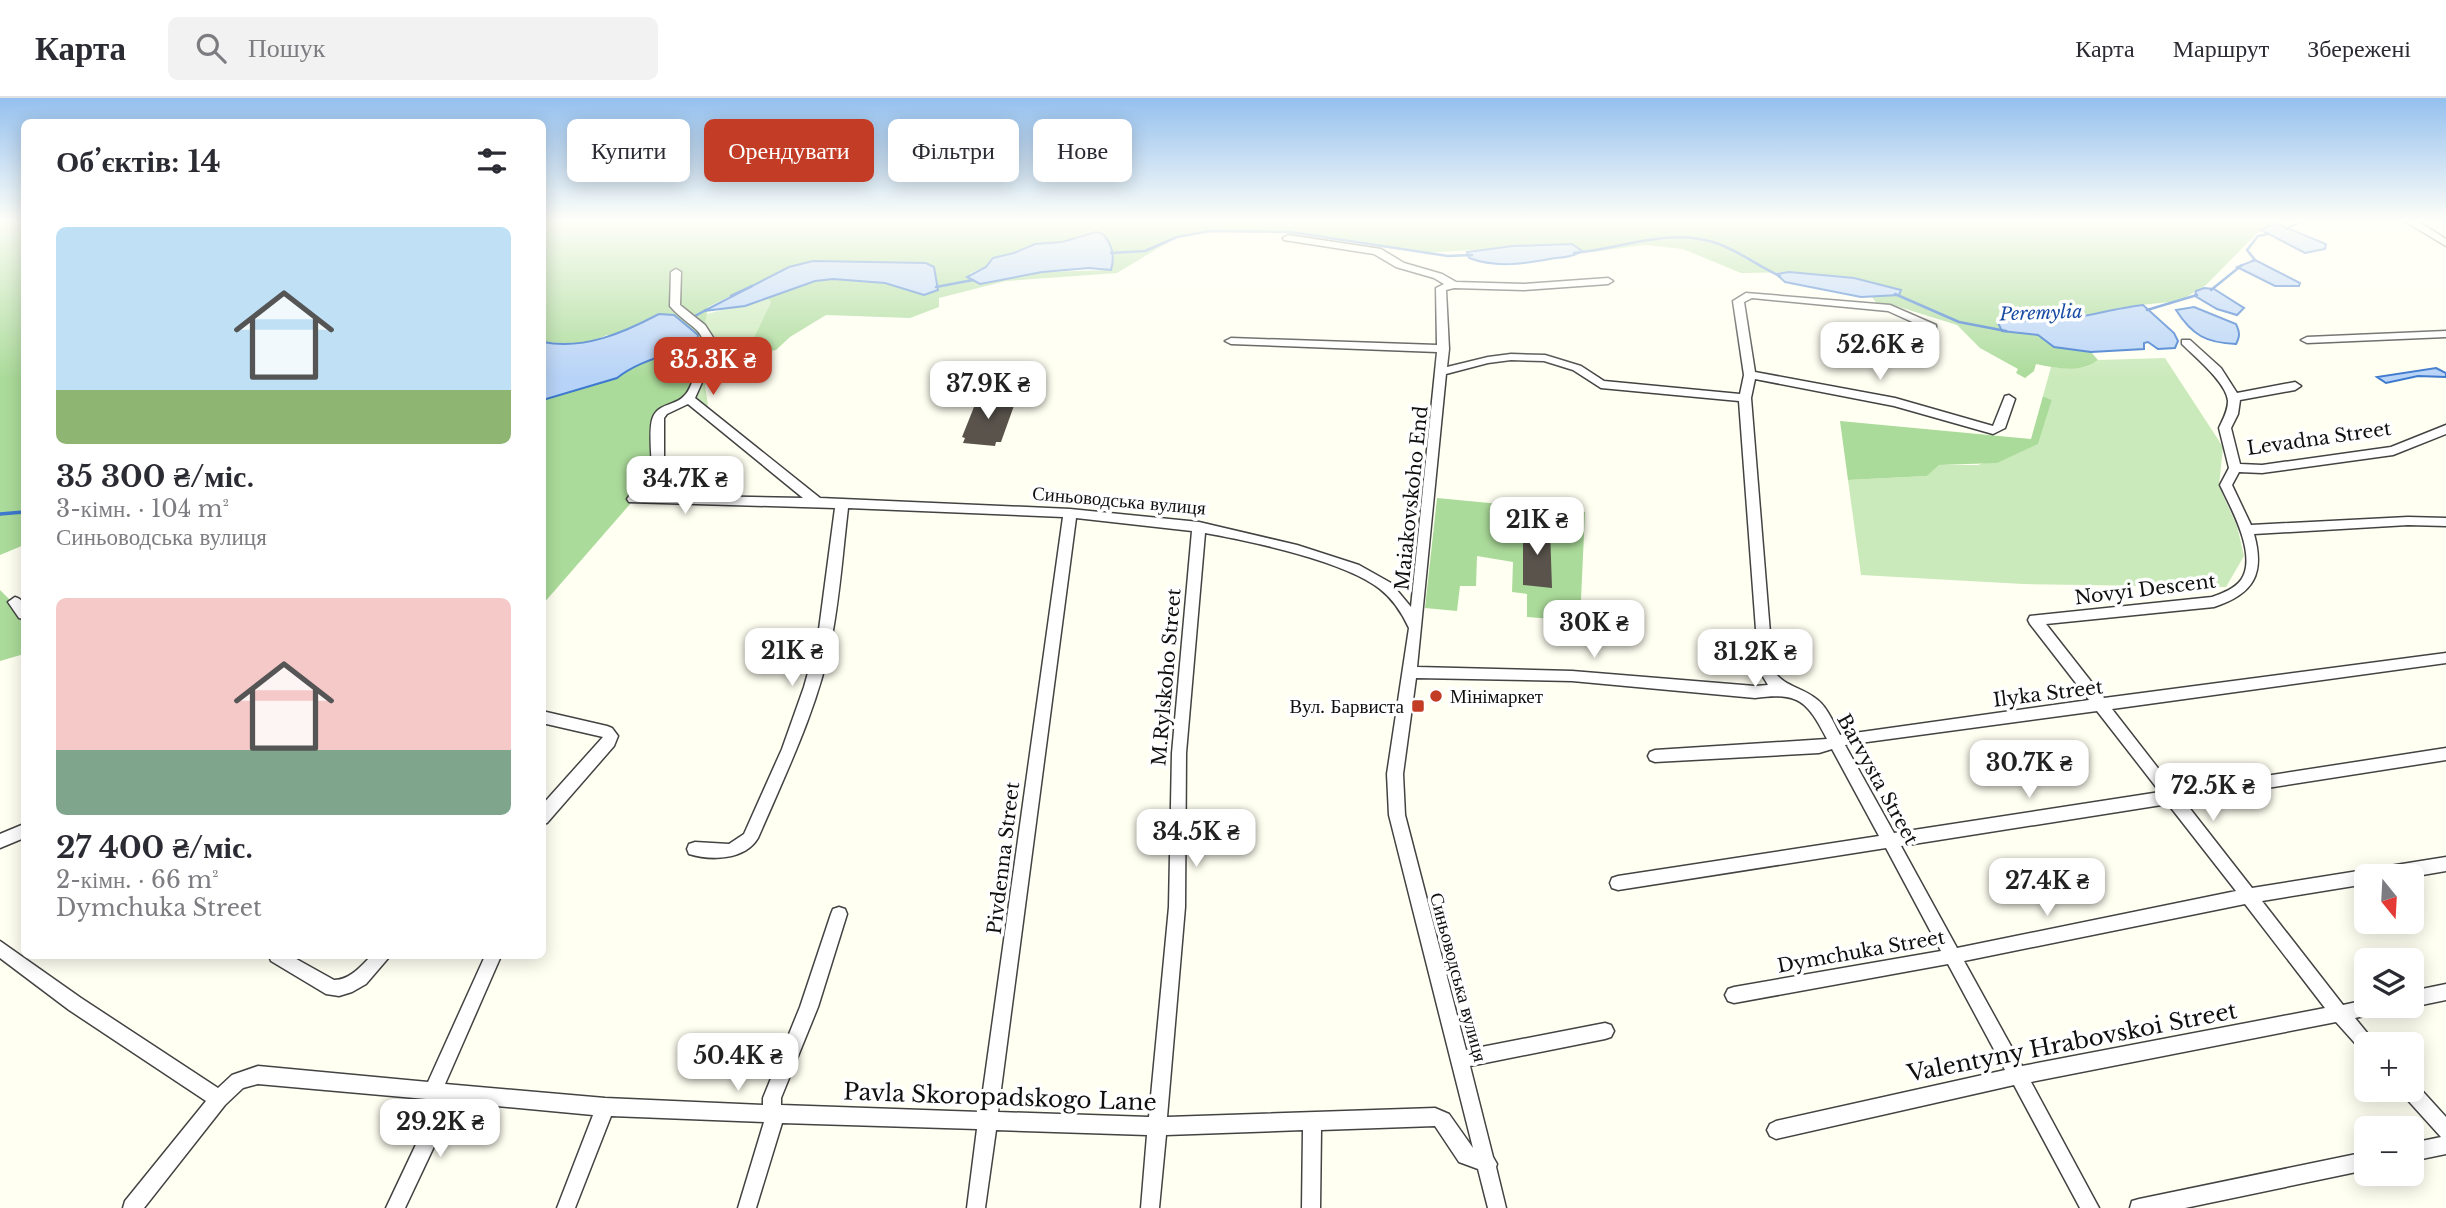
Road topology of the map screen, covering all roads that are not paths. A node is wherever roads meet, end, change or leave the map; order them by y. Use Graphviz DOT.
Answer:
graph roads {
  1 [pos="676,274"];
  2 [pos="1430,274"];
  3 [pos="1608,281"];
  4 [pos="1454,285"];
  5 [pos="1932,327"];
  6 [pos="2446,334"];
  7 [pos="2307,340"];
  8 [pos="1231,341"];
  9 [pos="2186,342"];
  10 [pos="1444,349"];
  11 [pos="1441,372"];
  12 [pos="1750,375"];
  13 [pos="2295,386"];
  14 [pos="1745,398"];
  15 [pos="2234,398"];
  16 [pos="689,399"];
  17 [pos="2009,399"];
  18 [pos="2446,429"];
  19 [pos="2235,468"];
  20 [pos="658,472"];
  21 [pos="738,500"];
  22 [pos="816,502"];
  23 [pos="842,503"];
  24 [pos="1070,513"];
  25 [pos="2446,522"];
  26 [pos="1199,526"];
  27 [pos="2247,530"];
  28 [pos="15,602"];
  29 [pos="21,610"];
  30 [pos="1416,628"];
  31 [pos="2446,658"];
  32 [pos="1410,671"];
  33 [pos="1780,689"];
  34 [pos="2100,705"];
  35 [pos="546,718"];
  36 [pos="1835,743"];
  37 [pos="2446,754"];
  38 [pos="1655,756"];
  39 [pos="2169,796"];
  40 [pos="546,813"];
  41 [pos="21,832"];
  42 [pos="1890,840"];
  43 [pos="0,841"];
  44 [pos="695,849"];
  45 [pos="2446,864"];
  46 [pos="2424,868"];
  47 [pos="2354,879"];
  48 [pos="1618,883"];
  49 [pos="2248,897"];
  50 [pos="839,915"];
  51 [pos="0,948"];
  52 [pos="1953,956"];
  53 [pos="282,959"];
  54 [pos="379,959"];
  55 [pos="492,959"];
  56 [pos="2446,992"];
  57 [pos="1734,995"];
  58 [pos="2424,997"];
  59 [pos="2354,1011"];
  60 [pos="2340,1014"];
  61 [pos="1605,1031"];
  62 [pos="2356,1032"];
  63 [pos="1461,1059"];
  64 [pos="2018,1076"];
  65 [pos="441,1091"];
  66 [pos="219,1099"];
  67 [pos="2421,1102"];
  68 [pos="605,1107"];
  69 [pos="772,1114"];
  70 [pos="990,1122"];
  71 [pos="1312,1122"];
  72 [pos="1156,1126"];
  73 [pos="1776,1130"];
  74 [pos="2446,1130"];
  75 [pos="2446,1145"];
  76 [pos="2424,1150"];
  77 [pos="2354,1163"];
  78 [pos="1488,1164"];
  79 [pos="132,1208"];
  80 [pos="396,1208"];
  81 [pos="566,1208"];
  82 [pos="747,1208"];
  83 [pos="976,1208"];
  84 [pos="1150,1208"];
  85 [pos="1311,1208"];
  86 [pos="1497,1208"];
  87 [pos="2090,1208"];
  88 [pos="2139,1208"];
  1 -- 16 [label="street"];
  2 -- 4 [label="street"];
  3 -- 4 [label="street"];
  4 -- 10 [label="street, Maiakovskoho End"];
  5 -- 12 [label="street"];
  6 -- 7 [label="street"];
  8 -- 10 [label="street"];
  9 -- 15 [label="street"];
  10 -- 11 [label="street, Maiakovskoho End"];
  11 -- 14 [label="street"];
  11 -- 30 [label="street, Maiakovskoho End"];
  12 -- 14 [label="street"];
  12 -- 17 [label="street"];
  13 -- 15 [label="street"];
  14 -- 33 [label="street"];
  15 -- 19 [label="street, Novyi Descent"];
  16 -- 20 [label="street"];
  16 -- 22 [label="street"];
  18 -- 19 [label="street, Levadna Street"];
  19 -- 27 [label="street, Novyi Descent"];
  20 -- 21 [label="street, Синьоводська вулиця"];
  20 -- 21 [label="street, Синьоводська вулиця"];
  21 -- 22 [label="street, Синьоводська вулиця"];
  22 -- 23 [label="street, Синьоводська вулиця"];
  23 -- 24 [label="street, Синьоводська вулиця"];
  23 -- 44 [label="street"];
  24 -- 26 [label="street, Синьоводська вулиця"];
  24 -- 70 [label="street, Pivdenna Street"];
  25 -- 27 [label="street"];
  26 -- 30 [label="street, Синьоводська вулиця"];
  26 -- 72 [label="street, M.Rylskoho Street"];
  27 -- 34 [label="street, Novyi Descent"];
  28 -- 29 [label="street"];
  30 -- 32 [label="street, Синьоводська вулиця"];
  31 -- 34 [label="street, Ilyka Street"];
  32 -- 33 [label="street"];
  32 -- 63 [label="street, Синьоводська вулиця"];
  33 -- 36 [label="street, Barvysta Street"];
  34 -- 36 [label="street, Ilyka Street"];
  34 -- 39 [label="street"];
  35 -- 40 [label="street"];
  36 -- 38 [label="street, Ilyka Street"];
  36 -- 42 [label="street, Barvysta Street"];
  37 -- 39 [label="street"];
  39 -- 42 [label="street"];
  39 -- 49 [label="street"];
  41 -- 43 [label="street"];
  42 -- 48 [label="street"];
  42 -- 52 [label="street, Barvysta Street"];
  45 -- 46 [label="street, Dymchuka Street"];
  47 -- 49 [label="street, Dymchuka Street"];
  49 -- 52 [label="street, Dymchuka Street"];
  49 -- 60 [label="street"];
  50 -- 69 [label="street"];
  51 -- 66 [label="street"];
  52 -- 57 [label="street, Dymchuka Street"];
  52 -- 64 [label="street, Barvysta Street"];
  53 -- 54 [label="street"];
  55 -- 65 [label="street"];
  56 -- 58 [label="street"];
  59 -- 60 [label="street, Valentyny Hrabovskoi Street"];
  60 -- 62 [label="street"];
  60 -- 64 [label="street, Valentyny Hrabovskoi Street"];
  61 -- 63 [label="street"];
  63 -- 78 [label="street, Синьоводська вулиця"];
  64 -- 73 [label="street, Valentyny Hrabovskoi Street"];
  64 -- 87 [label="street, Barvysta Street"];
  65 -- 66 [label="street, Pavla Skoropadskogo Lane"];
  65 -- 68 [label="street, Pavla Skoropadskogo Lane"];
  65 -- 80 [label="street"];
  66 -- 79 [label="street, Pavla Skoropadskogo Lane"];
  67 -- 74 [label="street"];
  68 -- 69 [label="street, Pavla Skoropadskogo Lane"];
  68 -- 81 [label="street"];
  69 -- 70 [label="street, Pavla Skoropadskogo Lane"];
  69 -- 82 [label="street"];
  70 -- 72 [label="street, Pavla Skoropadskogo Lane"];
  70 -- 83 [label="street, Pivdenna Street"];
  71 -- 72 [label="street, Pavla Skoropadskogo Lane"];
  71 -- 78 [label="street, Pavla Skoropadskogo Lane"];
  71 -- 85 [label="street"];
  72 -- 84 [label="street, M.Rylskoho Street"];
  75 -- 76 [label="street"];
  77 -- 88 [label="street"];
  78 -- 86 [label="street, Синьоводська вулиця"];
}
